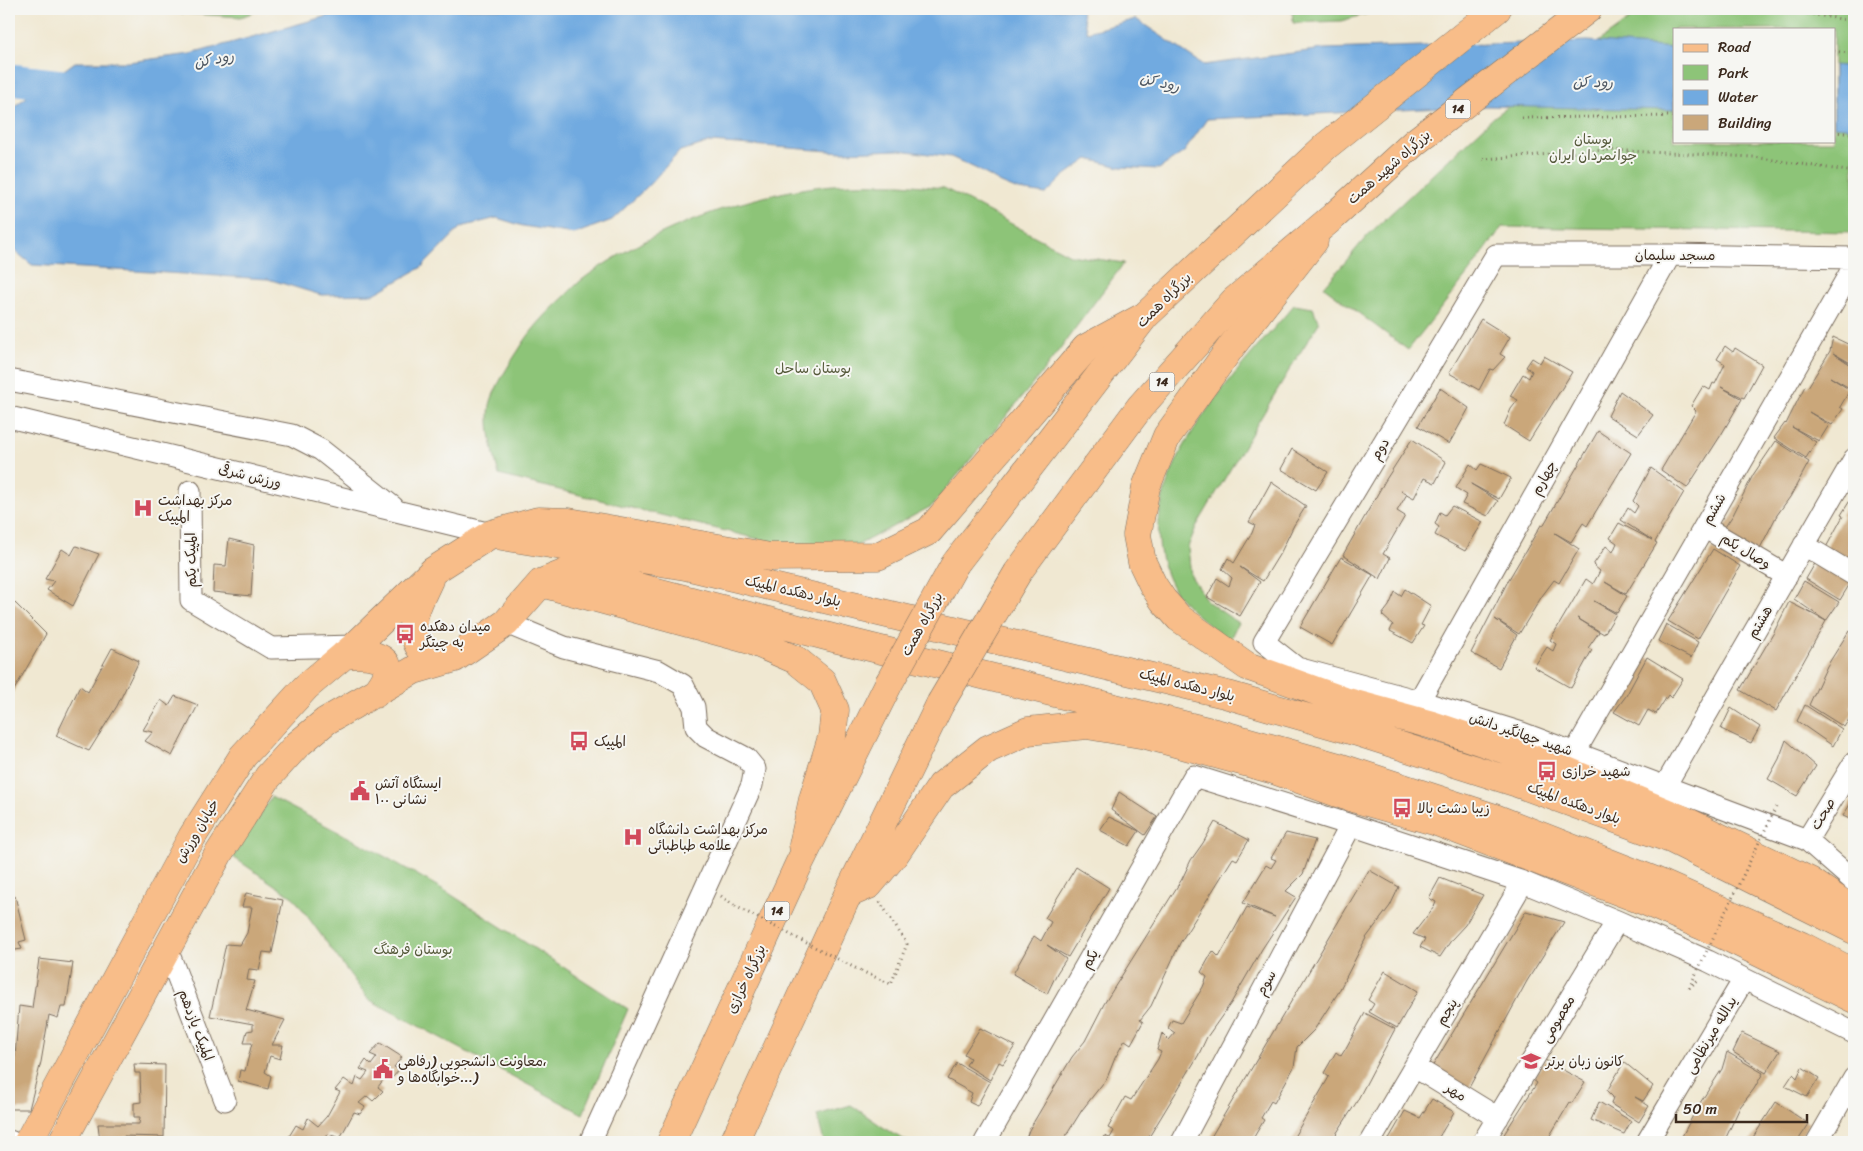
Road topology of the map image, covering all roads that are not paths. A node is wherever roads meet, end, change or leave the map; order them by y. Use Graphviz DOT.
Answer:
graph roads {
  1 [pos="1497,9"];
  2 [pos="1588,9"];
  3 [pos="1334,216"];
  4 [pos="1496,255"];
  5 [pos="1670,255"];
  6 [pos="1854,258"];
  7 [pos="1854,266"];
  8 [pos="1145,316"];
  9 [pos="9,380"];
  10 [pos="9,417"];
  11 [pos="1854,459"];
  12 [pos="190,491"];
  13 [pos="400,512"];
  14 [pos="1704,527"];
  15 [pos="491,534"];
  16 [pos="1804,546"];
  17 [pos="433,571"];
  18 [pos="1854,575"];
  19 [pos="1787,576"];
  20 [pos="541,582"];
  21 [pos="506,623"];
  22 [pos="1264,642"];
  23 [pos="349,651"];
  24 [pos="454,658"];
  25 [pos="889,683"];
  26 [pos="375,694"];
  27 [pos="1419,701"];
  28 [pos="1575,752"];
  29 [pos="1854,763"];
  30 [pos="1665,786"];
  31 [pos="1351,824"];
  32 [pos="1807,840"];
  33 [pos="798,866"];
  34 [pos="1854,880"];
  35 [pos="1523,882"];
  36 [pos="859,889"];
  37 [pos="1854,911"];
  38 [pos="1618,921"];
  39 [pos="1854,930"];
  40 [pos="167,949"];
  41 [pos="1854,973"];
  42 [pos="1744,979"];
  43 [pos="1854,999"];
  44 [pos="1854,1032"];
  45 [pos="1415,1067"];
  46 [pos="1854,1078"];
  47 [pos="225,1100"];
  48 [pos="1498,1118"];
  49 [pos="28,1142"];
  50 [pos="62,1142"];
  51 [pos="590,1142"];
  52 [pos="671,1142"];
  53 [pos="734,1142"];
  54 [pos="985,1142"];
  55 [pos="1182,1142"];
  56 [pos="1370,1142"];
  57 [pos="1483,1142"];
  58 [pos="1646,1142"];
  59 [pos="1817,1142"];
  1 -- 8 [label="main road, بزرگراه همت / 14"];
  2 -- 3 [label="main road, بزرگراه شهید همت / 14"];
  3 -- 36 [label="main road, 14, bridge"];
  3 -- 37 [label="main road"];
  4 -- 5 [label="street, مسجد سلیمان"];
  4 -- 22 [label="street, دوم"];
  5 -- 6 [label="street, مسجد سلیمان"];
  5 -- 27 [label="street, چهارم"];
  7 -- 14 [label="street, ششم"];
  8 -- 15 [label="main road, خیابان ورزش"];
  8 -- 25 [label="main road, بزرگراه همت / 14, bridge"];
  9 -- 13 [label="street"];
  10 -- 13 [label="street, ورزش شرقی"];
  11 -- 16 [label="street, هشتم"];
  12 -- 23 [label="street, المپیک یکم"];
  13 -- 15 [label="street, ورزش شرقی"];
  14 -- 19 [label="street, وصال یکم"];
  14 -- 28 [label="street, ششم"];
  15 -- 17 [label="main road, خیابان ورزش"];
  15 -- 39 [label="main road, بلوار دهکده المپیک"];
  16 -- 18 [label="street"];
  16 -- 19 [label="street, هشتم"];
  17 -- 23 [label="main road, خیابان ورزش"];
  17 -- 24 [label="main road"];
  19 -- 30 [label="street, هشتم"];
  20 -- 21 [label="main road"];
  20 -- 33 [label="main road"];
  20 -- 41 [label="main road"];
  21 -- 24 [label="main road"];
  21 -- 51 [label="street"];
  22 -- 27 [label="street, شهید جهانگیر دانش"];
  23 -- 26 [label="main road"];
  23 -- 49 [label="main road, خیابان ورزش"];
  24 -- 26 [label="main road"];
  25 -- 33 [label="main road, بزرگراه خرازی / 14"];
  26 -- 40 [label="main road"];
  27 -- 28 [label="street, شهید جهانگیر دانش"];
  28 -- 30 [label="street, شهید جهانگیر دانش"];
  29 -- 32 [label="street, صحت"];
  30 -- 32 [label="street, شهید جهانگیر دانش"];
  31 -- 35 [label="street"];
  31 -- 54 [label="street, یکم"];
  31 -- 55 [label="street, سوم"];
  32 -- 34 [label="street, شهید جهانگیر دانش"];
  33 -- 52 [label="main road, بزرگراه خرازی / 14"];
  35 -- 38 [label="street"];
  35 -- 45 [label="street, پنجم"];
  36 -- 43 [label="main road"];
  36 -- 53 [label="main road, 14"];
  38 -- 42 [label="street"];
  38 -- 48 [label="street, معصومی"];
  40 -- 47 [label="street, المپیک یازدهم"];
  40 -- 50 [label="main road"];
  42 -- 44 [label="street"];
  42 -- 58 [label="street, یدالله میرنظامی"];
  45 -- 48 [label="street, مهر"];
  45 -- 56 [label="street, پنجم"];
  46 -- 59 [label="street"];
  48 -- 57 [label="street, معصومی"];
}
